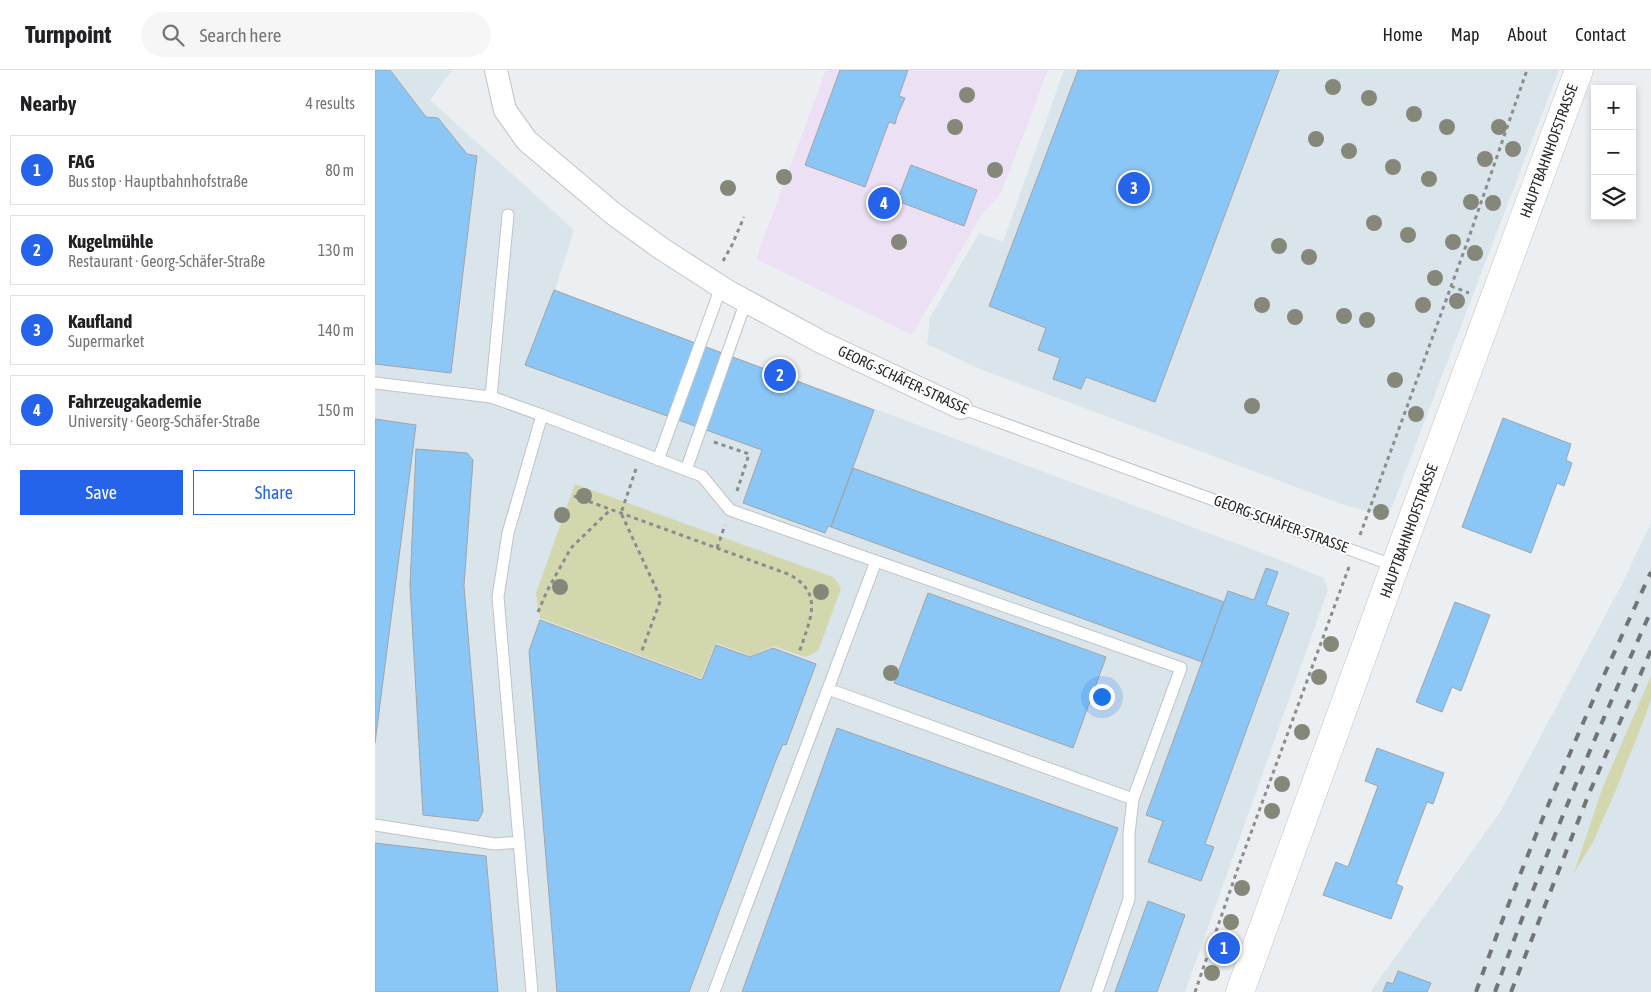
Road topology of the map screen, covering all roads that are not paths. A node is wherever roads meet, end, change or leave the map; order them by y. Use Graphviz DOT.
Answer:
graph roads {
  1 [pos="497,70"];
  2 [pos="1579,70"];
  3 [pos="508,215"];
  4 [pos="721,287"];
  5 [pos="746,301"];
  6 [pos="375,383"];
  7 [pos="491,397"];
  8 [pos="961,408"];
  9 [pos="542,415"];
  10 [pos="658,460"];
  11 [pos="686,470"];
  12 [pos="876,560"];
  13 [pos="1395,566"];
  14 [pos="828,689"];
  15 [pos="1133,799"];
  16 [pos="375,825"];
  17 [pos="519,842"];
  18 [pos="532,992"];
  19 [pos="714,992"];
  20 [pos="1097,992"];
  21 [pos="1240,992"];
  1 -- 4 [label="street, GEORG-SCHÄFER-STRASSE"];
  2 -- 13 [label="street, HAUPTBAHNHOFSTRASSE"];
  3 -- 7 [label="lane"];
  4 -- 5 [label="street, GEORG-SCHÄFER-STRASSE"];
  4 -- 10 [label="lane"];
  5 -- 8 [label="street, GEORG-SCHÄFER-STRASSE"];
  5 -- 11 [label="lane"];
  6 -- 7 [label="lane"];
  7 -- 9 [label="lane"];
  8 -- 13 [label="lane, GEORG-SCHÄFER-STRASSE"];
  9 -- 10 [label="lane"];
  9 -- 17 [label="lane"];
  10 -- 11 [label="lane"];
  11 -- 12 [label="lane"];
  12 -- 14 [label="lane"];
  12 -- 15 [label="lane"];
  13 -- 21 [label="street, HAUPTBAHNHOFSTRASSE"];
  14 -- 15 [label="lane"];
  14 -- 19 [label="lane"];
  15 -- 20 [label="lane"];
  16 -- 17 [label="lane"];
  17 -- 18 [label="lane"];
}
